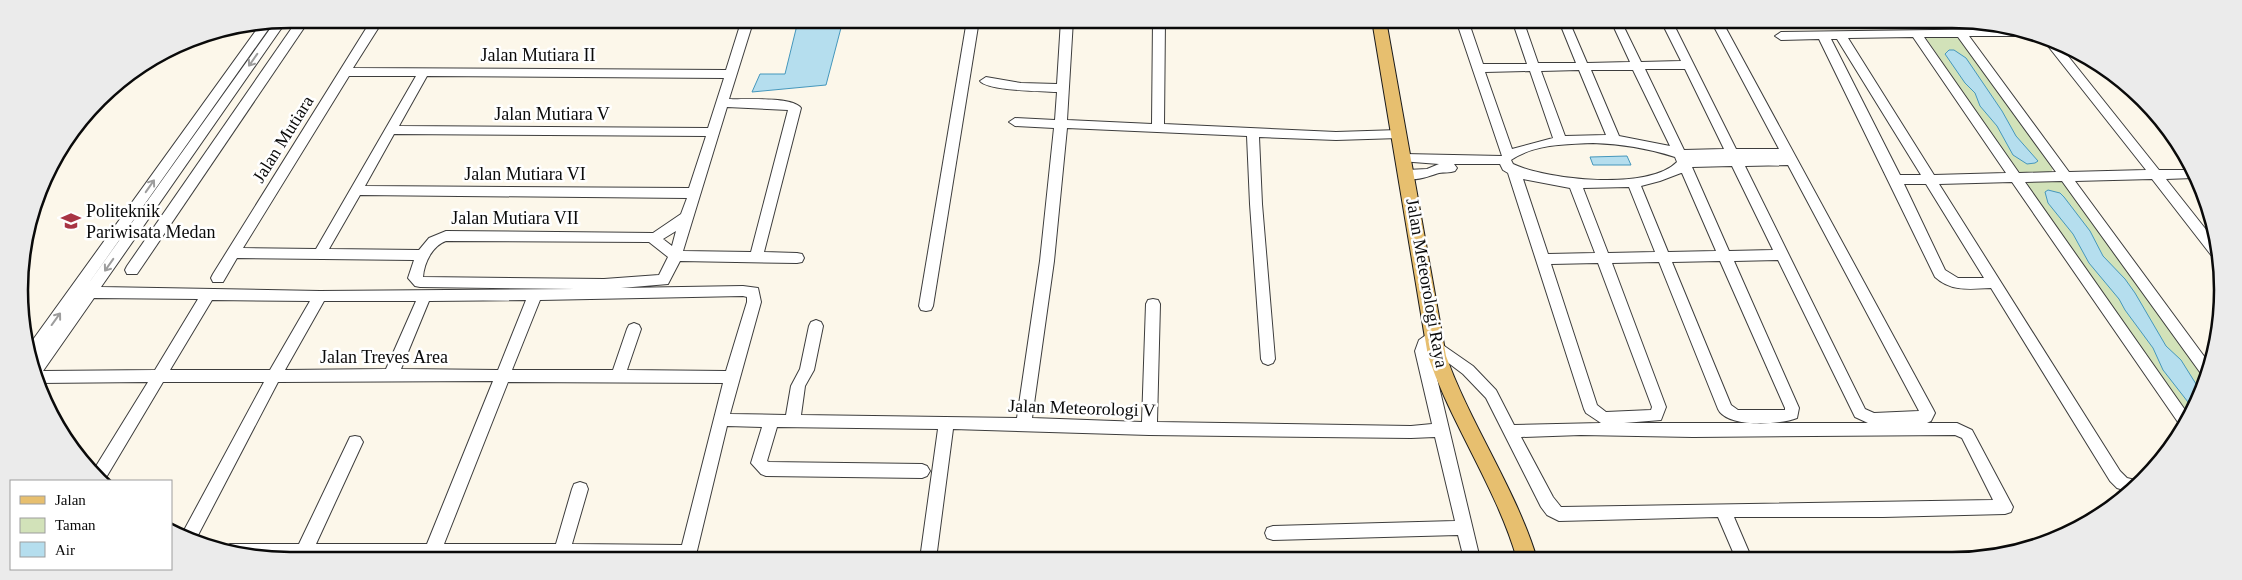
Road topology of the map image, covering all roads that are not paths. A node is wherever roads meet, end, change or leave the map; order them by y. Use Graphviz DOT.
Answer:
graph roads {
  1 [pos="299,27"];
  2 [pos="373,27"];
  3 [pos="746,27"];
  4 [pos="973,27"];
  5 [pos="1066,27"];
  6 [pos="1158,27"];
  7 [pos="1380,27"];
  8 [pos="1464,27"];
  9 [pos="1520,27"];
  10 [pos="1567,27"];
  11 [pos="1619,27"];
  12 [pos="1670,27"];
  13 [pos="1720,27"];
  14 [pos="276,28"];
  15 [pos="262,29"];
  16 [pos="1999,32"];
  17 [pos="1961,33"];
  18 [pos="1916,34"];
  19 [pos="1823,35"];
  20 [pos="1840,35"];
  21 [pos="1782,36"];
  22 [pos="2057,50"];
  23 [pos="1688,64"];
  24 [pos="1637,65"];
  25 [pos="1583,66"];
  26 [pos="1534,67"];
  27 [pos="1479,68"];
  28 [pos="345,72"];
  29 [pos="424,72"];
  30 [pos="732,74"];
  31 [pos="986,81"];
  32 [pos="1062,88"];
  33 [pos="722,103"];
  34 [pos="1015,122"];
  35 [pos="1061,124"];
  36 [pos="1158,128"];
  37 [pos="390,130"];
  38 [pos="713,132"];
  39 [pos="1253,132"];
  40 [pos="1399,134"];
  41 [pos="1614,139"];
  42 [pos="1561,142"];
  43 [pos="1790,157"];
  44 [pos="1734,158"];
  45 [pos="1682,159"];
  46 [pos="1508,163"];
  47 [pos="1405,166"];
  48 [pos="2155,174"];
  49 [pos="2187,174"];
  50 [pos="2065,176"];
  51 [pos="2016,177"];
  52 [pos="1930,179"];
  53 [pos="1896,180"];
  54 [pos="1633,182"];
  55 [pos="1575,183"];
  56 [pos="356,190"];
  57 [pos="694,193"];
  58 [pos="687,217"];
  59 [pos="655,238"];
  60 [pos="2210,243"];
  61 [pos="233,253"];
  62 [pos="319,255"];
  63 [pos="424,255"];
  64 [pos="1782,255"];
  65 [pos="675,256"];
  66 [pos="1724,256"];
  67 [pos="756,257"];
  68 [pos="1663,257"];
  69 [pos="797,258"];
  70 [pos="1603,258"];
  71 [pos="1542,259"];
  72 [pos="132,270"];
  73 [pos="218,278"];
  74 [pos="1995,283"];
  75 [pos="83,292"];
  76 [pos="208,295"];
  77 [pos="425,295"];
  78 [pos="535,295"];
  79 [pos="320,296"];
  80 [pos="1153,304"];
  81 [pos="926,306"];
  82 [pos="816,326"];
  83 [pos="634,329"];
  84 [pos="1434,341"];
  85 [pos="35,350"];
  86 [pos="1268,359"];
  87 [pos="38,365"];
  88 [pos="2203,366"];
  89 [pos="391,375"];
  90 [pos="160,376"];
  91 [pos="274,376"];
  92 [pos="502,376"];
  93 [pos="618,376"];
  94 [pos="42,377"];
  95 [pos="732,377"];
  96 [pos="2181,416"];
  97 [pos="722,420"];
  98 [pos="771,421"];
  99 [pos="793,422"];
  100 [pos="946,423"];
  101 [pos="1024,424"];
  102 [pos="1149,429"];
  103 [pos="1441,430"];
  104 [pos="1510,431"];
  105 [pos="355,442"];
  106 [pos="922,471"];
  107 [pos="101,473"];
  108 [pos="2128,485"];
  109 [pos="580,489"];
  110 [pos="1723,510"];
  111 [pos="1466,528"];
  112 [pos="191,533"];
  113 [pos="1273,533"];
  114 [pos="304,552"];
  115 [pos="432,552"];
  116 [pos="562,552"];
  117 [pos="689,552"];
  118 [pos="929,552"];
  119 [pos="1471,552"];
  120 [pos="1525,552"];
  121 [pos="1741,552"];
  1 -- 72 [label="street"];
  2 -- 28 [label="street, Jalan Mutiara"];
  3 -- 30 [label="street"];
  4 -- 81 [label="street"];
  5 -- 32 [label="street"];
  6 -- 36 [label="street"];
  7 -- 40 [label="main road, Jalan Meteorologi Raya"];
  8 -- 27 [label="street"];
  9 -- 26 [label="street"];
  10 -- 25 [label="street"];
  11 -- 24 [label="street"];
  12 -- 23 [label="street"];
  13 -- 43 [label="street"];
  14 -- 75 [label="street, one-way"];
  75 -- 15 [label="street, one-way"];
  16 -- 17 [label="street"];
  17 -- 18 [label="street"];
  17 -- 50 [label="street"];
  18 -- 20 [label="street"];
  18 -- 51 [label="street"];
  19 -- 20 [label="street"];
  19 -- 21 [label="street"];
  19 -- 53 [label="street"];
  20 -- 52 [label="street"];
  22 -- 48 [label="street"];
  23 -- 24 [label="street"];
  23 -- 44 [label="street"];
  24 -- 25 [label="street"];
  24 -- 45 [label="street"];
  25 -- 26 [label="street"];
  25 -- 41 [label="street"];
  26 -- 27 [label="street"];
  26 -- 42 [label="street"];
  27 -- 46 [label="street"];
  28 -- 29 [label="street, Jalan Mutiara II"];
  28 -- 61 [label="street, Jalan Mutiara"];
  29 -- 30 [label="street, Jalan Mutiara II"];
  29 -- 37 [label="street"];
  30 -- 33 [label="street"];
  31 -- 32 [label="street"];
  32 -- 35 [label="street"];
  33 -- 38 [label="street"];
  33 -- 67 [label="street"];
  34 -- 35 [label="street"];
  35 -- 36 [label="street"];
  35 -- 101 [label="street"];
  36 -- 39 [label="street"];
  37 -- 38 [label="street, Jalan Mutiara V"];
  37 -- 56 [label="street"];
  38 -- 57 [label="street"];
  39 -- 40 [label="street"];
  39 -- 86 [label="street"];
  40 -- 47 [label="main road, Jalan Meteorologi Raya"];
  41 -- 42 [label="street"];
  41 -- 45 [label="street"];
  42 -- 46 [label="street"];
  43 -- 44 [label="street"];
  43 -- 64 [label="street"];
  44 -- 45 [label="street"];
  44 -- 64 [label="street"];
  45 -- 54 [label="street"];
  45 -- 66 [label="street"];
  46 -- 47 [label="street"];
  46 -- 55 [label="street"];
  46 -- 71 [label="street"];
  47 -- 84 [label="main road, Jalan Meteorologi Raya"];
  48 -- 49 [label="street"];
  48 -- 50 [label="street"];
  48 -- 60 [label="street"];
  50 -- 51 [label="street"];
  50 -- 88 [label="street"];
  51 -- 52 [label="street"];
  51 -- 96 [label="street"];
  52 -- 53 [label="street"];
  52 -- 74 [label="street"];
  53 -- 74 [label="street"];
  54 -- 55 [label="street"];
  54 -- 68 [label="street"];
  55 -- 70 [label="street"];
  56 -- 57 [label="street, Jalan Mutiara VI"];
  56 -- 62 [label="street"];
  57 -- 58 [label="street"];
  58 -- 59 [label="street"];
  58 -- 65 [label="street"];
  59 -- 63 [label="street, Jalan Mutiara VII"];
  59 -- 65 [label="street"];
  61 -- 62 [label="street"];
  61 -- 73 [label="street, Jalan Mutiara"];
  62 -- 63 [label="street"];
  63 -- 65 [label="street"];
  64 -- 66 [label="street"];
  65 -- 67 [label="street"];
  66 -- 68 [label="street"];
  66 -- 68 [label="street"];
  67 -- 69 [label="street"];
  68 -- 70 [label="street"];
  70 -- 71 [label="street"];
  70 -- 71 [label="street"];
  74 -- 108 [label="street"];
  75 -- 76 [label="street"];
  85 -- 75 [label="street, one-way"];
  75 -- 87 [label="street"];
  76 -- 79 [label="street"];
  76 -- 90 [label="street"];
  77 -- 78 [label="street"];
  77 -- 79 [label="street"];
  77 -- 89 [label="street"];
  78 -- 92 [label="street"];
  78 -- 95 [label="street"];
  79 -- 91 [label="street"];
  80 -- 102 [label="street"];
  82 -- 99 [label="street"];
  83 -- 93 [label="street"];
  84 -- 103 [label="street"];
  84 -- 104 [label="street"];
  84 -- 120 [label="main road, Jalan Meteorologi Raya"];
  89 -- 91 [label="street, Jalan Treves Area"];
  89 -- 92 [label="street, Jalan Treves Area"];
  90 -- 91 [label="street, Jalan Treves Area"];
  90 -- 94 [label="street, Jalan Treves Area"];
  90 -- 107 [label="street"];
  91 -- 112 [label="street"];
  92 -- 93 [label="street, Jalan Treves Area"];
  92 -- 115 [label="street"];
  93 -- 95 [label="street, Jalan Treves Area"];
  95 -- 97 [label="street"];
  97 -- 98 [label="street, Jalan Meteorologi V"];
  97 -- 117 [label="street"];
  98 -- 99 [label="street, Jalan Meteorologi V"];
  98 -- 106 [label="street"];
  99 -- 100 [label="street, Jalan Meteorologi V"];
  100 -- 101 [label="street, Jalan Meteorologi V"];
  100 -- 118 [label="street"];
  101 -- 102 [label="street, Jalan Meteorologi V"];
  102 -- 103 [label="street, Jalan Meteorologi V"];
  103 -- 111 [label="street"];
  104 -- 110 [label="street"];
  104 -- 110 [label="street"];
  105 -- 114 [label="street"];
  109 -- 116 [label="street"];
  110 -- 121 [label="street"];
  111 -- 113 [label="street"];
  111 -- 119 [label="street"];
}
